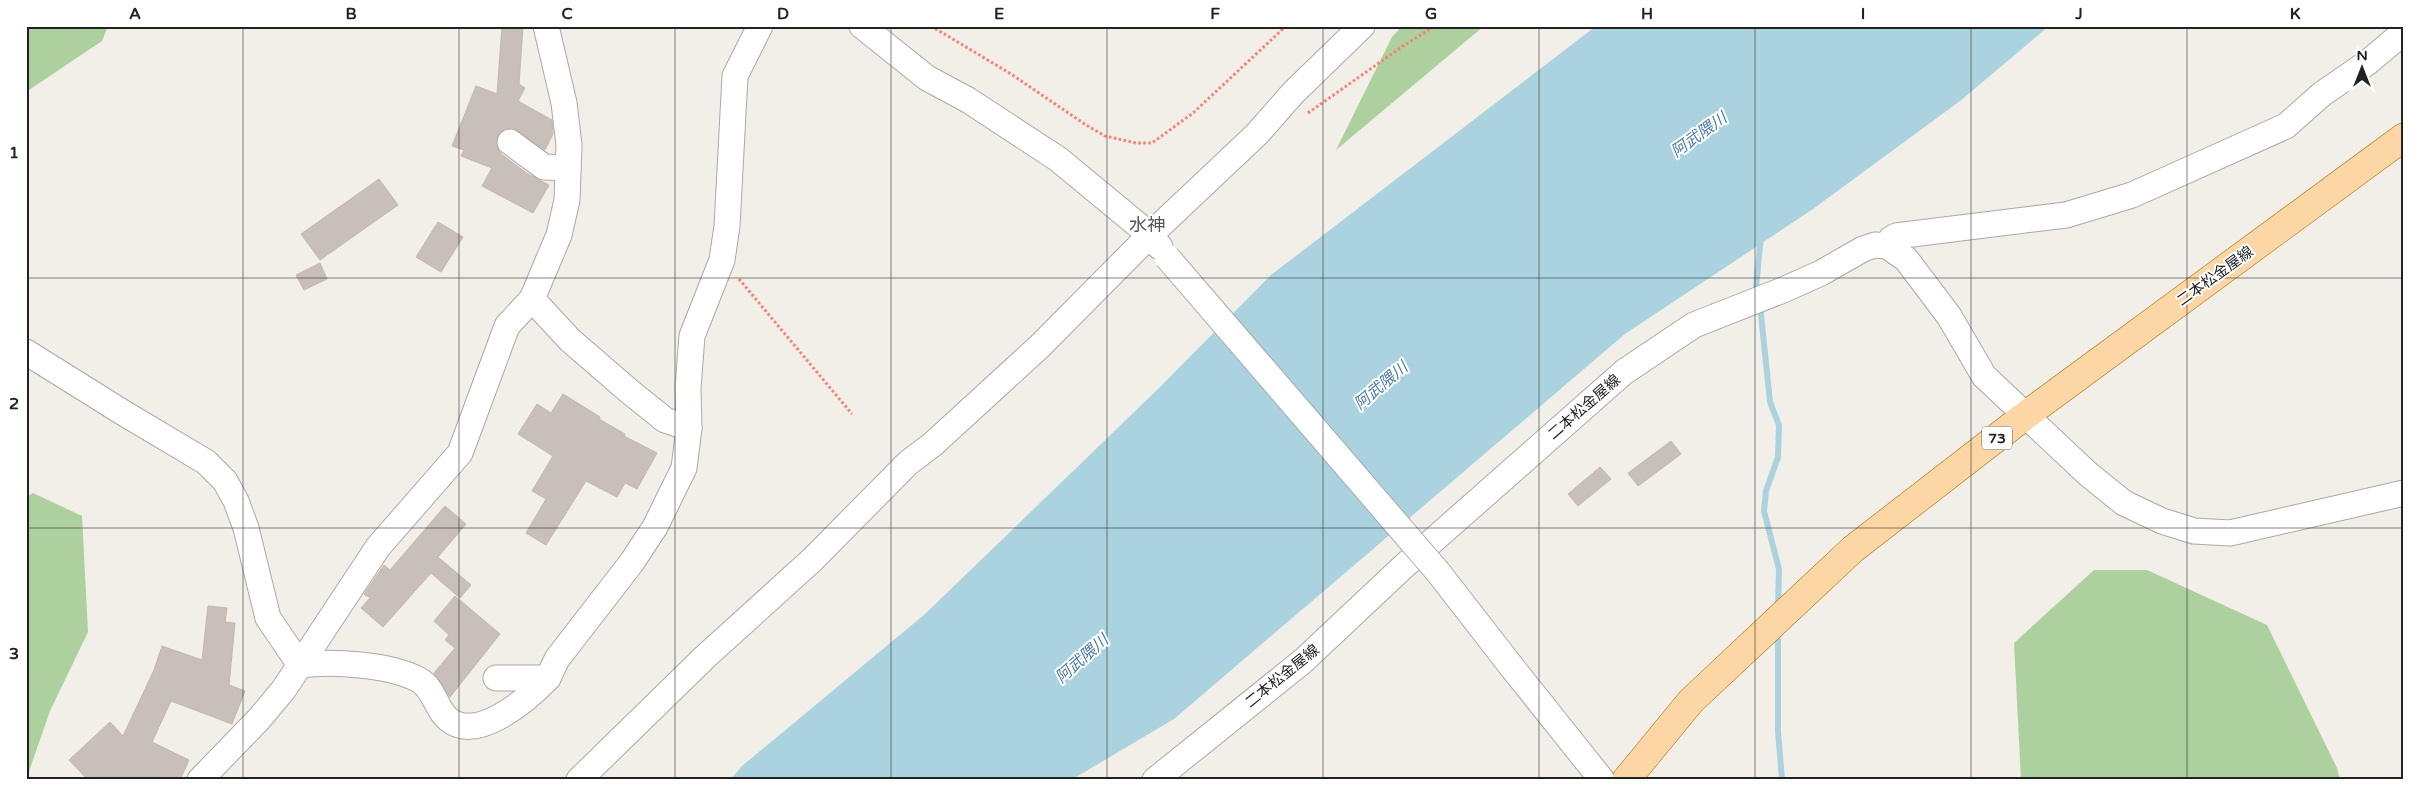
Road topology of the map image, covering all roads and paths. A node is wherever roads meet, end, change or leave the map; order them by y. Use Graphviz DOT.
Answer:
graph roads {
  1 [pos="546,26"];
  2 [pos="760,26"];
  3 [pos="862,26"];
  4 [pos="931,26"];
  5 [pos="1286,26"];
  6 [pos="1362,26"];
  7 [pos="1435,26"];
  8 [pos="2404,32"];
  9 [pos="1306,114"];
  10 [pos="2404,137"];
  11 [pos="510,142"];
  12 [pos="568,168"];
  13 [pos="1150,235"];
  14 [pos="1887,246"];
  15 [pos="722,260"];
  16 [pos="532,299"];
  17 [pos="26,352"];
  18 [pos="852,414"];
  19 [pos="2026,415"];
  20 [pos="689,428"];
  21 [pos="2404,493"];
  22 [pos="300,665"];
  23 [pos="496,678"];
  24 [pos="548,678"];
  25 [pos="200,780"];
  26 [pos="578,780"];
  27 [pos="1155,780"];
  28 [pos="1602,780"];
  29 [pos="1626,780"];
  1 -- 12 [label="street"];
  2 -- 15 [label="street"];
  3 -- 13 [label="street"];
  4 -- 5 [label="path"];
  6 -- 13 [label="street"];
  7 -- 9 [label="path"];
  8 -- 14 [label="street"];
  10 -- 19 [label="main road, 二本松金屋線 / 73"];
  11 -- 12 [label="street"];
  12 -- 16 [label="street"];
  13 -- 26 [label="street"];
  13 -- 28 [label="street, bridge"];
  14 -- 19 [label="street, 73"];
  14 -- 27 [label="street, 二本松金屋線"];
  15 -- 18 [label="path"];
  15 -- 20 [label="street"];
  16 -- 20 [label="street"];
  16 -- 22 [label="street"];
  17 -- 22 [label="street"];
  19 -- 21 [label="street"];
  19 -- 29 [label="main road, 二本松金屋線 / 73"];
  20 -- 24 [label="street"];
  22 -- 24 [label="street"];
  22 -- 25 [label="street"];
  23 -- 24 [label="street"];
}
